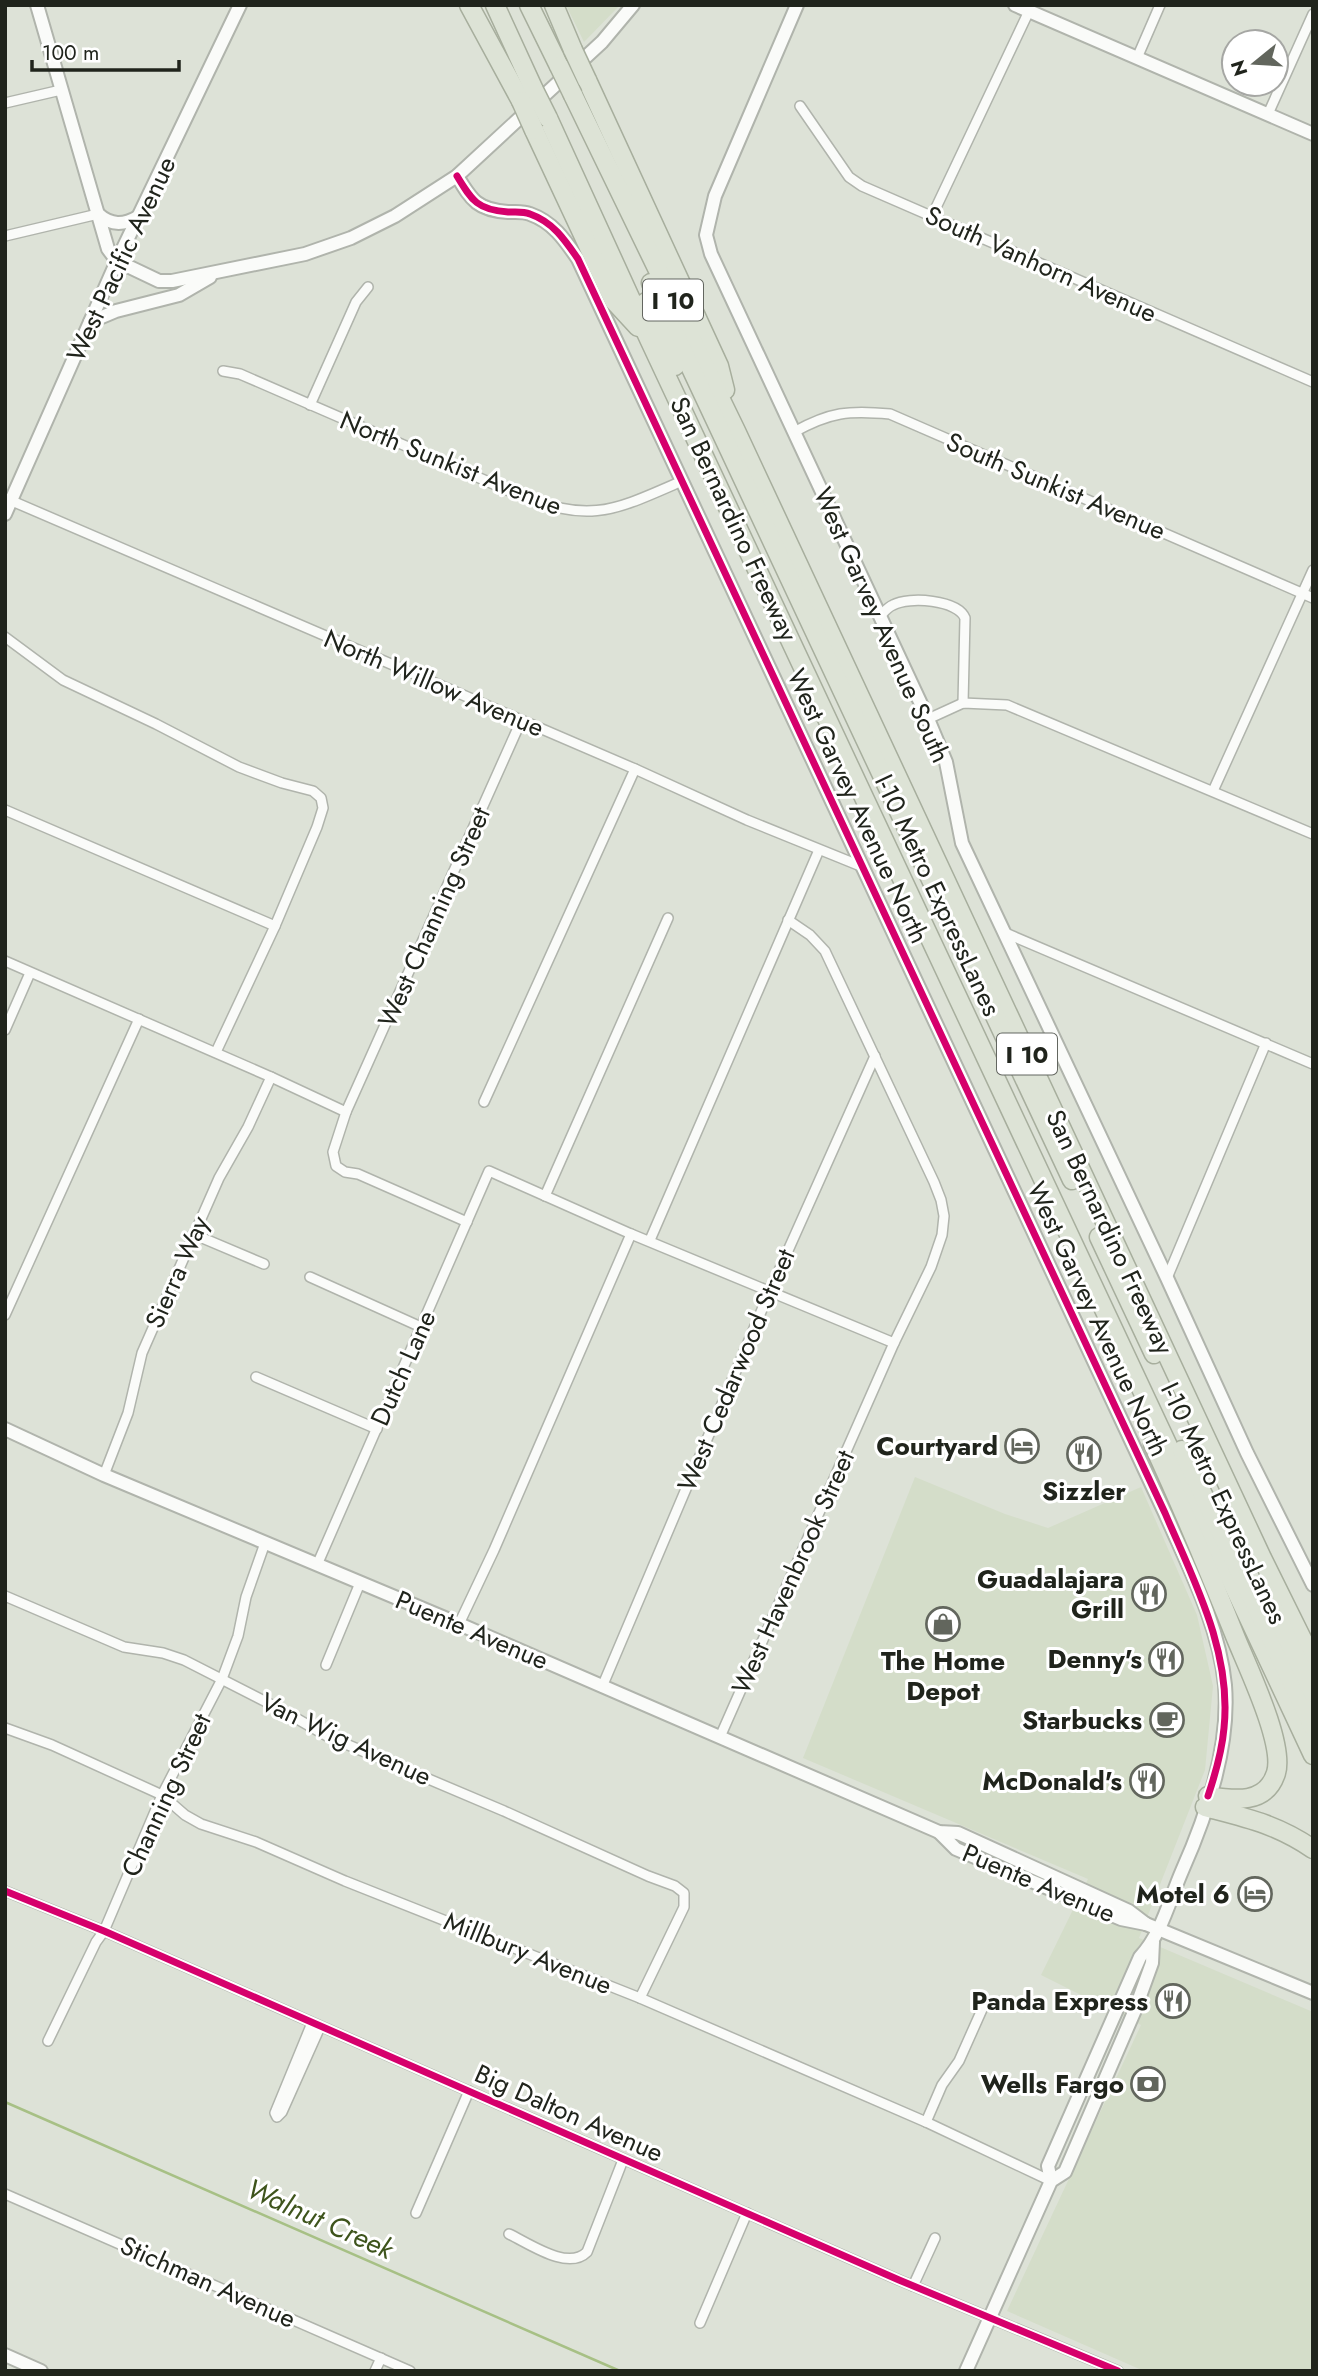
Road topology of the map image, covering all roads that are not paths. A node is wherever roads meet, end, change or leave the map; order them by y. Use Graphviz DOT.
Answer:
graph roads {
  1 [pos="37,5"];
  2 [pos="240,5"];
  3 [pos="469,5"];
  4 [pos="495,5"];
  5 [pos="529,5"];
  6 [pos="554,5"];
  7 [pos="633,5"];
  8 [pos="797,5"];
  9 [pos="1015,5"];
  10 [pos="1160,5"];
  11 [pos="1029,12"];
  12 [pos="1313,14"];
  13 [pos="1137,58"];
  14 [pos="61,90"];
  15 [pos="528,95"];
  16 [pos="5,103"];
  17 [pos="800,106"];
  18 [pos="1268,114"];
  19 [pos="1313,134"];
  20 [pos="610,170"];
  21 [pos="457,176"];
  22 [pos="579,184"];
  23 [pos="98,214"];
  24 [pos="932,216"];
  25 [pos="138,217"];
  26 [pos="5,236"];
  27 [pos="117,261"];
  28 [pos="216,273"];
  29 [pos="368,287"];
  30 [pos="90,321"];
  31 [pos="649,339"];
  32 [pos="223,371"];
  33 [pos="1313,382"];
  34 [pos="310,405"];
  35 [pos="736,431"];
  36 [pos="794,432"];
  37 [pos="682,481"];
  38 [pos="8,499"];
  39 [pos="5,514"];
  40 [pos="1313,570"];
  41 [pos="1308,596"];
  42 [pos="880,615"];
  43 [pos="5,637"];
  44 [pos="963,704"];
  45 [pos="928,719"];
  46 [pos="521,721"];
  47 [pos="635,769"];
  48 [pos="1213,791"];
  49 [pos="5,810"];
  50 [pos="1313,834"];
  51 [pos="819,850"];
  52 [pos="863,867"];
  53 [pos="668,918"];
  54 [pos="788,920"];
  55 [pos="275,926"];
  56 [pos="1001,931"];
  57 [pos="5,961"];
  58 [pos="30,972"];
  59 [pos="139,1019"];
  60 [pos="5,1030"];
  61 [pos="1266,1043"];
  62 [pos="216,1052"];
  63 [pos="875,1056"];
  64 [pos="1313,1064"];
  65 [pos="271,1077"];
  66 [pos="484,1102"];
  67 [pos="346,1112"];
  68 [pos="545,1196"];
  69 [pos="467,1222"];
  70 [pos="193,1234"];
  71 [pos="631,1234"];
  72 [pos="650,1240"];
  73 [pos="264,1265"];
  74 [pos="310,1277"];
  75 [pos="1167,1278"];
  76 [pos="769,1293"];
  77 [pos="5,1315"];
  78 [pos="421,1327"];
  79 [pos="894,1343"];
  80 [pos="256,1377"];
  81 [pos="1139,1384"];
  82 [pos="5,1429"];
  83 [pos="377,1429"];
  84 [pos="104,1475"];
  85 [pos="265,1543"];
  86 [pos="317,1565"];
  87 [pos="1312,1580"];
  88 [pos="360,1583"];
  89 [pos="5,1596"];
  90 [pos="1289,1612"];
  91 [pos="459,1623"];
  92 [pos="1313,1653"];
  93 [pos="1313,1661"];
  94 [pos="326,1664"];
  95 [pos="222,1679"];
  96 [pos="602,1687"];
  97 [pos="1313,1693"];
  98 [pos="1313,1727"];
  99 [pos="5,1728"];
  100 [pos="720,1737"];
  101 [pos="1313,1755"];
  102 [pos="162,1796"];
  103 [pos="1207,1802"];
  104 [pos="1313,1849"];
  105 [pos="5,1891"];
  106 [pos="1159,1929"];
  107 [pos="104,1931"];
  108 [pos="1153,1942"];
  109 [pos="1313,1993"];
  110 [pos="640,1998"];
  111 [pos="984,2006"];
  112 [pos="316,2025"];
  113 [pos="48,2041"];
  114 [pos="469,2091"];
  115 [pos="926,2122"];
  116 [pos="622,2160"];
  117 [pos="1051,2181"];
  118 [pos="5,2194"];
  119 [pos="416,2213"];
  120 [pos="747,2213"];
  121 [pos="509,2234"];
  122 [pos="935,2238"];
  123 [pos="913,2286"];
  124 [pos="991,2316"];
  125 [pos="700,2323"];
  126 [pos="5,2355"];
  127 [pos="381,2358"];
  128 [pos="41,2371"];
  129 [pos="376,2371"];
  130 [pos="410,2371"];
  131 [pos="966,2371"];
  132 [pos="1118,2371"];
  1 -- 14 [label="street"];
  2 -- 25 [label="street, West Pacific Avenue"];
  3 -- 15 [label="highway"];
  4 -- 15 [label="highway, San Bernardino Freeway / I 10"];
  5 -- 20 [label="highway, San Bernardino Freeway / I 10, bridge"];
  6 -- 35 [label="highway, bridge"];
  7 -- 21 [label="street"];
  8 -- 36 [label="street, West Garvey Avenue South"];
  9 -- 11 [label="street"];
  10 -- 13 [label="street"];
  11 -- 13 [label="street"];
  11 -- 24 [label="street"];
  12 -- 18 [label="street"];
  13 -- 18 [label="street"];
  14 -- 16 [label="street"];
  14 -- 23 [label="street"];
  15 -- 22 [label="highway, San Bernardino Freeway / I 10, bridge"];
  15 -- 31 [label="highway, bridge"];
  17 -- 24 [label="street, South Vanhorn Avenue"];
  18 -- 19 [label="street"];
  20 -- 35 [label="highway, San Bernardino Freeway / I 10"];
  20 -- 97 [label="highway, I-10 Metro ExpressLanes"];
  21 -- 28 [label="street"];
  21 -- 37 [label="street, West Garvey Avenue North"];
  22 -- 31 [label="highway, San Bernardino Freeway / I 10"];
  22 -- 98 [label="highway, I-10 Metro ExpressLanes"];
  23 -- 25 [label="street"];
  23 -- 26 [label="street"];
  23 -- 27 [label="street"];
  24 -- 33 [label="street, South Vanhorn Avenue"];
  25 -- 27 [label="street, West Pacific Avenue"];
  27 -- 28 [label="street"];
  27 -- 30 [label="street, West Pacific Avenue"];
  28 -- 30 [label="street"];
  29 -- 34 [label="street"];
  30 -- 38 [label="street, West Pacific Avenue"];
  31 -- 81 [label="highway, San Bernardino Freeway / I 10"];
  32 -- 34 [label="street, North Sunkist Avenue"];
  34 -- 37 [label="street, North Sunkist Avenue"];
  35 -- 90 [label="highway, San Bernardino Freeway / I 10"];
  36 -- 41 [label="street, South Sunkist Avenue"];
  36 -- 42 [label="street, West Garvey Avenue South"];
  37 -- 52 [label="street, West Garvey Avenue North"];
  38 -- 39 [label="street, West Pacific Avenue"];
  38 -- 46 [label="street, North Willow Avenue"];
  40 -- 41 [label="street"];
  41 -- 48 [label="street"];
  42 -- 44 [label="street"];
  42 -- 45 [label="street, West Garvey Avenue South"];
  43 -- 55 [label="street"];
  44 -- 45 [label="street"];
  44 -- 48 [label="street"];
  45 -- 56 [label="street, West Garvey Avenue South"];
  46 -- 47 [label="street, North Willow Avenue"];
  46 -- 67 [label="street, West Channing Street"];
  47 -- 51 [label="street, North Willow Avenue"];
  47 -- 66 [label="street"];
  48 -- 50 [label="street"];
  49 -- 55 [label="street"];
  51 -- 52 [label="street, North Willow Avenue"];
  51 -- 54 [label="street"];
  52 -- 103 [label="street, West Garvey Avenue North"];
  53 -- 68 [label="street"];
  54 -- 63 [label="street, West Havenbrook Street"];
  54 -- 72 [label="street"];
  55 -- 62 [label="street"];
  56 -- 61 [label="street"];
  56 -- 75 [label="street, West Garvey Avenue South"];
  57 -- 58 [label="street"];
  58 -- 59 [label="street"];
  58 -- 60 [label="street"];
  59 -- 62 [label="street"];
  59 -- 77 [label="street"];
  61 -- 64 [label="street"];
  61 -- 75 [label="street"];
  62 -- 65 [label="street"];
  63 -- 76 [label="street, West Cedarwood Street"];
  63 -- 79 [label="street, West Havenbrook Street"];
  65 -- 67 [label="street"];
  65 -- 70 [label="street, Sierra Way"];
  67 -- 69 [label="street"];
  68 -- 69 [label="street, Dutch Lane"];
  68 -- 71 [label="street"];
  69 -- 78 [label="street, Dutch Lane"];
  70 -- 73 [label="street"];
  70 -- 84 [label="street, Sierra Way"];
  71 -- 72 [label="street"];
  71 -- 91 [label="street"];
  72 -- 76 [label="street"];
  74 -- 78 [label="street"];
  75 -- 87 [label="street, West Garvey Avenue South"];
  76 -- 79 [label="street"];
  76 -- 96 [label="street, West Cedarwood Street"];
  78 -- 83 [label="street, Dutch Lane"];
  79 -- 100 [label="street, West Havenbrook Street"];
  80 -- 83 [label="street"];
  81 -- 101 [label="highway, San Bernardino Freeway / I 10"];
  81 -- 103 [label="highway"];
  82 -- 84 [label="street, Puente Avenue"];
  83 -- 86 [label="street, Dutch Lane"];
  84 -- 85 [label="street, Puente Avenue"];
  85 -- 86 [label="street, Puente Avenue"];
  85 -- 95 [label="street, Channing Street"];
  86 -- 88 [label="street, Puente Avenue"];
  88 -- 91 [label="street, Puente Avenue"];
  88 -- 94 [label="street"];
  89 -- 95 [label="street, Van Wig Avenue"];
  90 -- 92 [label="highway"];
  90 -- 93 [label="highway, San Bernardino Freeway / I 10"];
  91 -- 96 [label="street, Puente Avenue"];
  95 -- 102 [label="street, Channing Street"];
  95 -- 110 [label="street, Van Wig Avenue"];
  96 -- 100 [label="street, Puente Avenue"];
  99 -- 102 [label="street, Millbury Avenue"];
  100 -- 106 [label="street, Puente Avenue"];
  102 -- 107 [label="street, Channing Street"];
  102 -- 110 [label="street, Millbury Avenue"];
  103 -- 104 [label="highway"];
  103 -- 106 [label="street, West Garvey Avenue North"];
  105 -- 107 [label="street, Big Dalton Avenue"];
  106 -- 108 [label="street, West Garvey Avenue North"];
  106 -- 109 [label="street, Puente Avenue"];
  107 -- 112 [label="street, Big Dalton Avenue"];
  107 -- 113 [label="street, Channing Street"];
  108 -- 117 [label="street"];
  108 -- 117 [label="street"];
  110 -- 115 [label="street, Millbury Avenue"];
  111 -- 115 [label="street"];
  112 -- 112 [label="street"];
  112 -- 114 [label="street, Big Dalton Avenue"];
  114 -- 116 [label="street, Big Dalton Avenue"];
  114 -- 119 [label="street"];
  115 -- 117 [label="street, Millbury Avenue"];
  116 -- 120 [label="street, Big Dalton Avenue"];
  116 -- 121 [label="street"];
  117 -- 124 [label="street"];
  118 -- 127 [label="street, Stichman Avenue"];
  120 -- 123 [label="street, Big Dalton Avenue"];
  120 -- 125 [label="street"];
  122 -- 123 [label="street"];
  123 -- 124 [label="street, Big Dalton Avenue"];
  124 -- 131 [label="street"];
  124 -- 132 [label="street, Big Dalton Avenue"];
  126 -- 128 [label="street"];
  127 -- 129 [label="street"];
  127 -- 130 [label="street, Stichman Avenue"];
}
